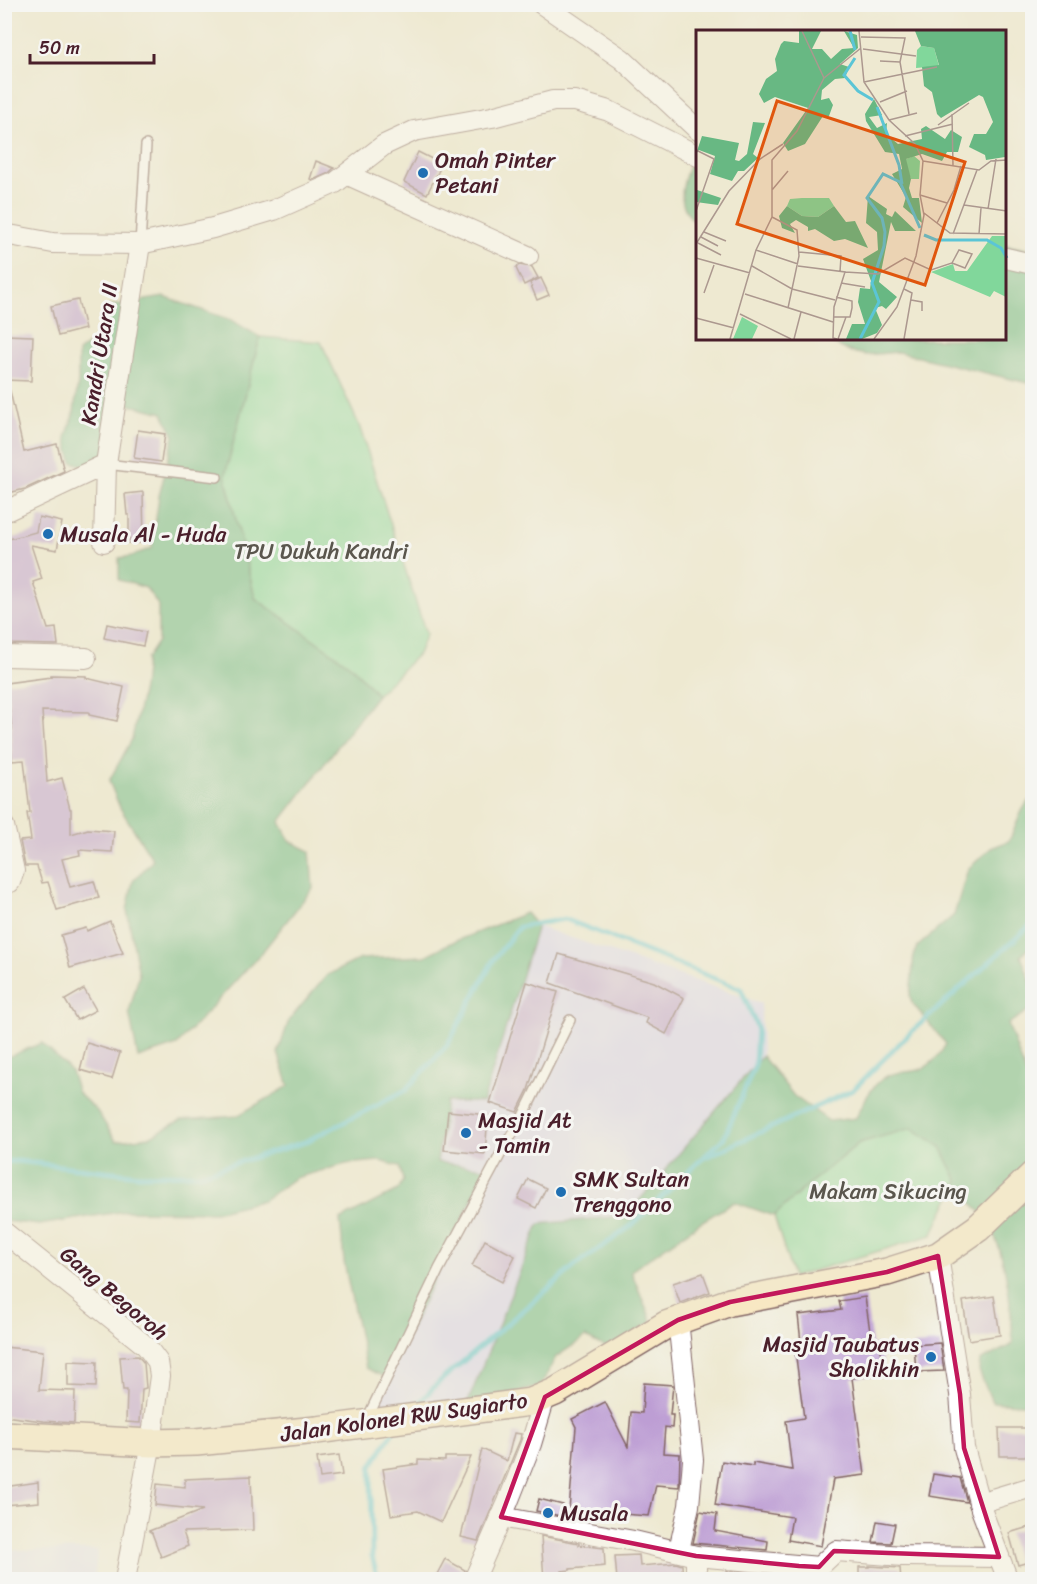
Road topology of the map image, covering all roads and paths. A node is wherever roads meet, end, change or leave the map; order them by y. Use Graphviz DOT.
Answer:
graph roads {
  1 [pos="542,4"];
  2 [pos="696,128"];
  3 [pos="146,145"];
  4 [pos="696,155"];
  5 [pos="348,175"];
  6 [pos="4,234"];
  7 [pos="140,244"];
  8 [pos="528,256"];
  9 [pos="1007,258"];
  10 [pos="1032,264"];
  11 [pos="103,466"];
  12 [pos="218,477"];
  13 [pos="4,512"];
  14 [pos="105,542"];
  15 [pos="4,656"];
  16 [pos="86,658"];
  17 [pos="4,826"];
  18 [pos="4,883"];
  19 [pos="570,1020"];
  20 [pos="1032,1176"];
  21 [pos="4,1232"];
  22 [pos="938,1256"];
  23 [pos="678,1320"];
  24 [pos="545,1397"];
  25 [pos="365,1424"];
  26 [pos="4,1435"];
  27 [pos="151,1443"];
  28 [pos="1032,1487"];
  29 [pos="979,1503"];
  30 [pos="501,1518"];
  31 [pos="688,1553"];
  32 [pos="999,1557"];
  33 [pos="125,1580"];
  34 [pos="474,1580"];
  35 [pos="696,1580"];
  36 [pos="1008,1580"];
  1 -- 2 [label="street"];
  3 -- 7 [label="lane"];
  4 -- 5 [label="street"];
  5 -- 7 [label="street"];
  5 -- 8 [label="street"];
  6 -- 7 [label="street"];
  7 -- 11 [label="street, Kandri Utara II"];
  9 -- 10 [label="street"];
  11 -- 12 [label="lane"];
  11 -- 13 [label="street"];
  11 -- 14 [label="street, Kandri Utara II"];
  15 -- 16 [label="street"];
  17 -- 18 [label="street"];
  19 -- 25 [label="lane"];
  20 -- 22 [label="main road, Jalan Kolonel RW Sugiarto"];
  21 -- 27 [label="street, Gang Begoroh"];
  22 -- 23 [label="main road, Jalan Kolonel RW Sugiarto"];
  22 -- 29 [label="street"];
  23 -- 24 [label="main road, Jalan Kolonel RW Sugiarto"];
  23 -- 31 [label="street"];
  24 -- 25 [label="main road, Jalan Kolonel RW Sugiarto"];
  24 -- 30 [label="street"];
  25 -- 27 [label="main road, Jalan Kolonel RW Sugiarto"];
  26 -- 27 [label="main road, Jalan Kolonel RW Sugiarto"];
  27 -- 33 [label="street"];
  28 -- 29 [label="street"];
  29 -- 32 [label="street"];
  30 -- 31 [label="street"];
  30 -- 34 [label="street"];
  31 -- 32 [label="street"];
  31 -- 35 [label="street"];
  32 -- 36 [label="street"];
}
